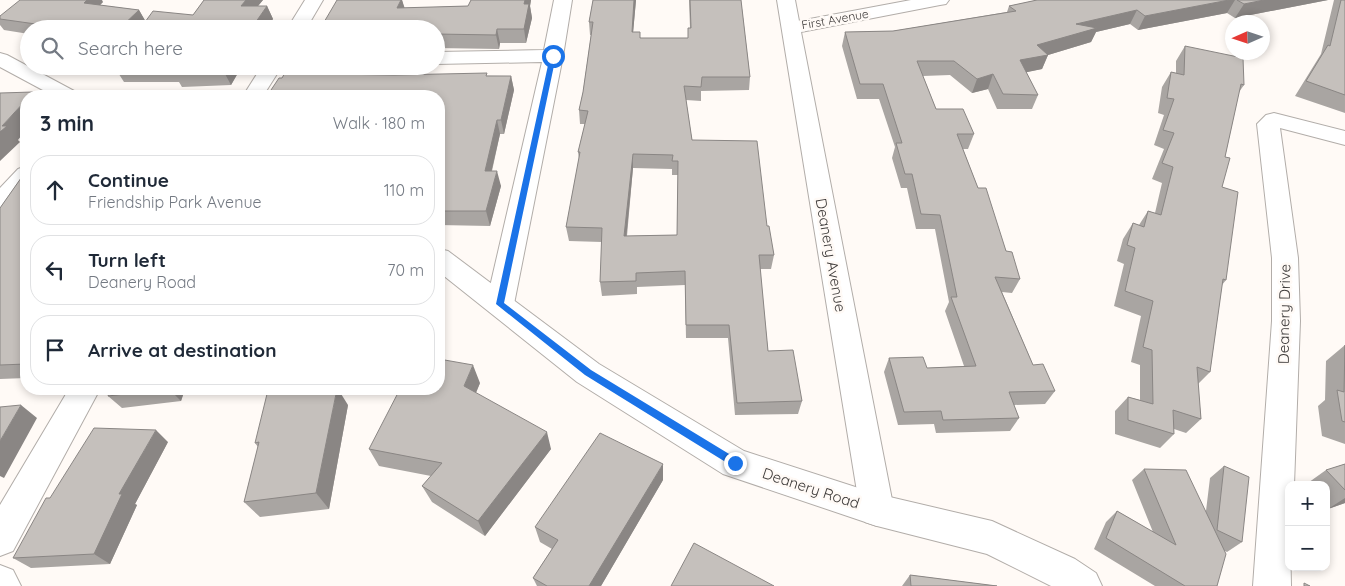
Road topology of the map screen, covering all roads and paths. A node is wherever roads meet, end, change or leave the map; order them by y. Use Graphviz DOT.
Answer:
graph roads {
  1 [pos="314,0"];
  2 [pos="562,0"];
  3 [pos="786,0"];
  4 [pos="940,0"];
  5 [pos="302,20"];
  6 [pos="790,28"];
  7 [pos="553,56"];
  8 [pos="445,58"];
  9 [pos="0,59"];
  10 [pos="20,70"];
  11 [pos="30,75"];
  12 [pos="266,75"];
  13 [pos="58,90"];
  14 [pos="257,90"];
  15 [pos="1345,138"];
  16 [pos="20,181"];
  17 [pos="0,204"];
  18 [pos="445,263"];
  19 [pos="500,304"];
  20 [pos="82,395"];
  21 [pos="877,510"];
  22 [pos="0,538"];
  23 [pos="0,583"];
  24 [pos="2,586"];
  25 [pos="1082,586"];
  26 [pos="1272,586"];
  1 -- 5 [label="street"];
  2 -- 7 [label="street"];
  3 -- 6 [label="street, Deanery Avenue"];
  4 -- 6 [label="street, First Avenue"];
  6 -- 21 [label="street, Deanery Avenue"];
  7 -- 8 [label="street"];
  7 -- 19 [label="street"];
  9 -- 10 [label="street"];
  11 -- 13 [label="street"];
  12 -- 14 [label="street"];
  15 -- 26 [label="street, Deanery Drive"];
  16 -- 17 [label="street"];
  18 -- 19 [label="street, Deanery Road"];
  19 -- 21 [label="street, Deanery Road"];
  20 -- 22 [label="street"];
  21 -- 25 [label="street, Deanery Road"];
  23 -- 24 [label="street"];
}
